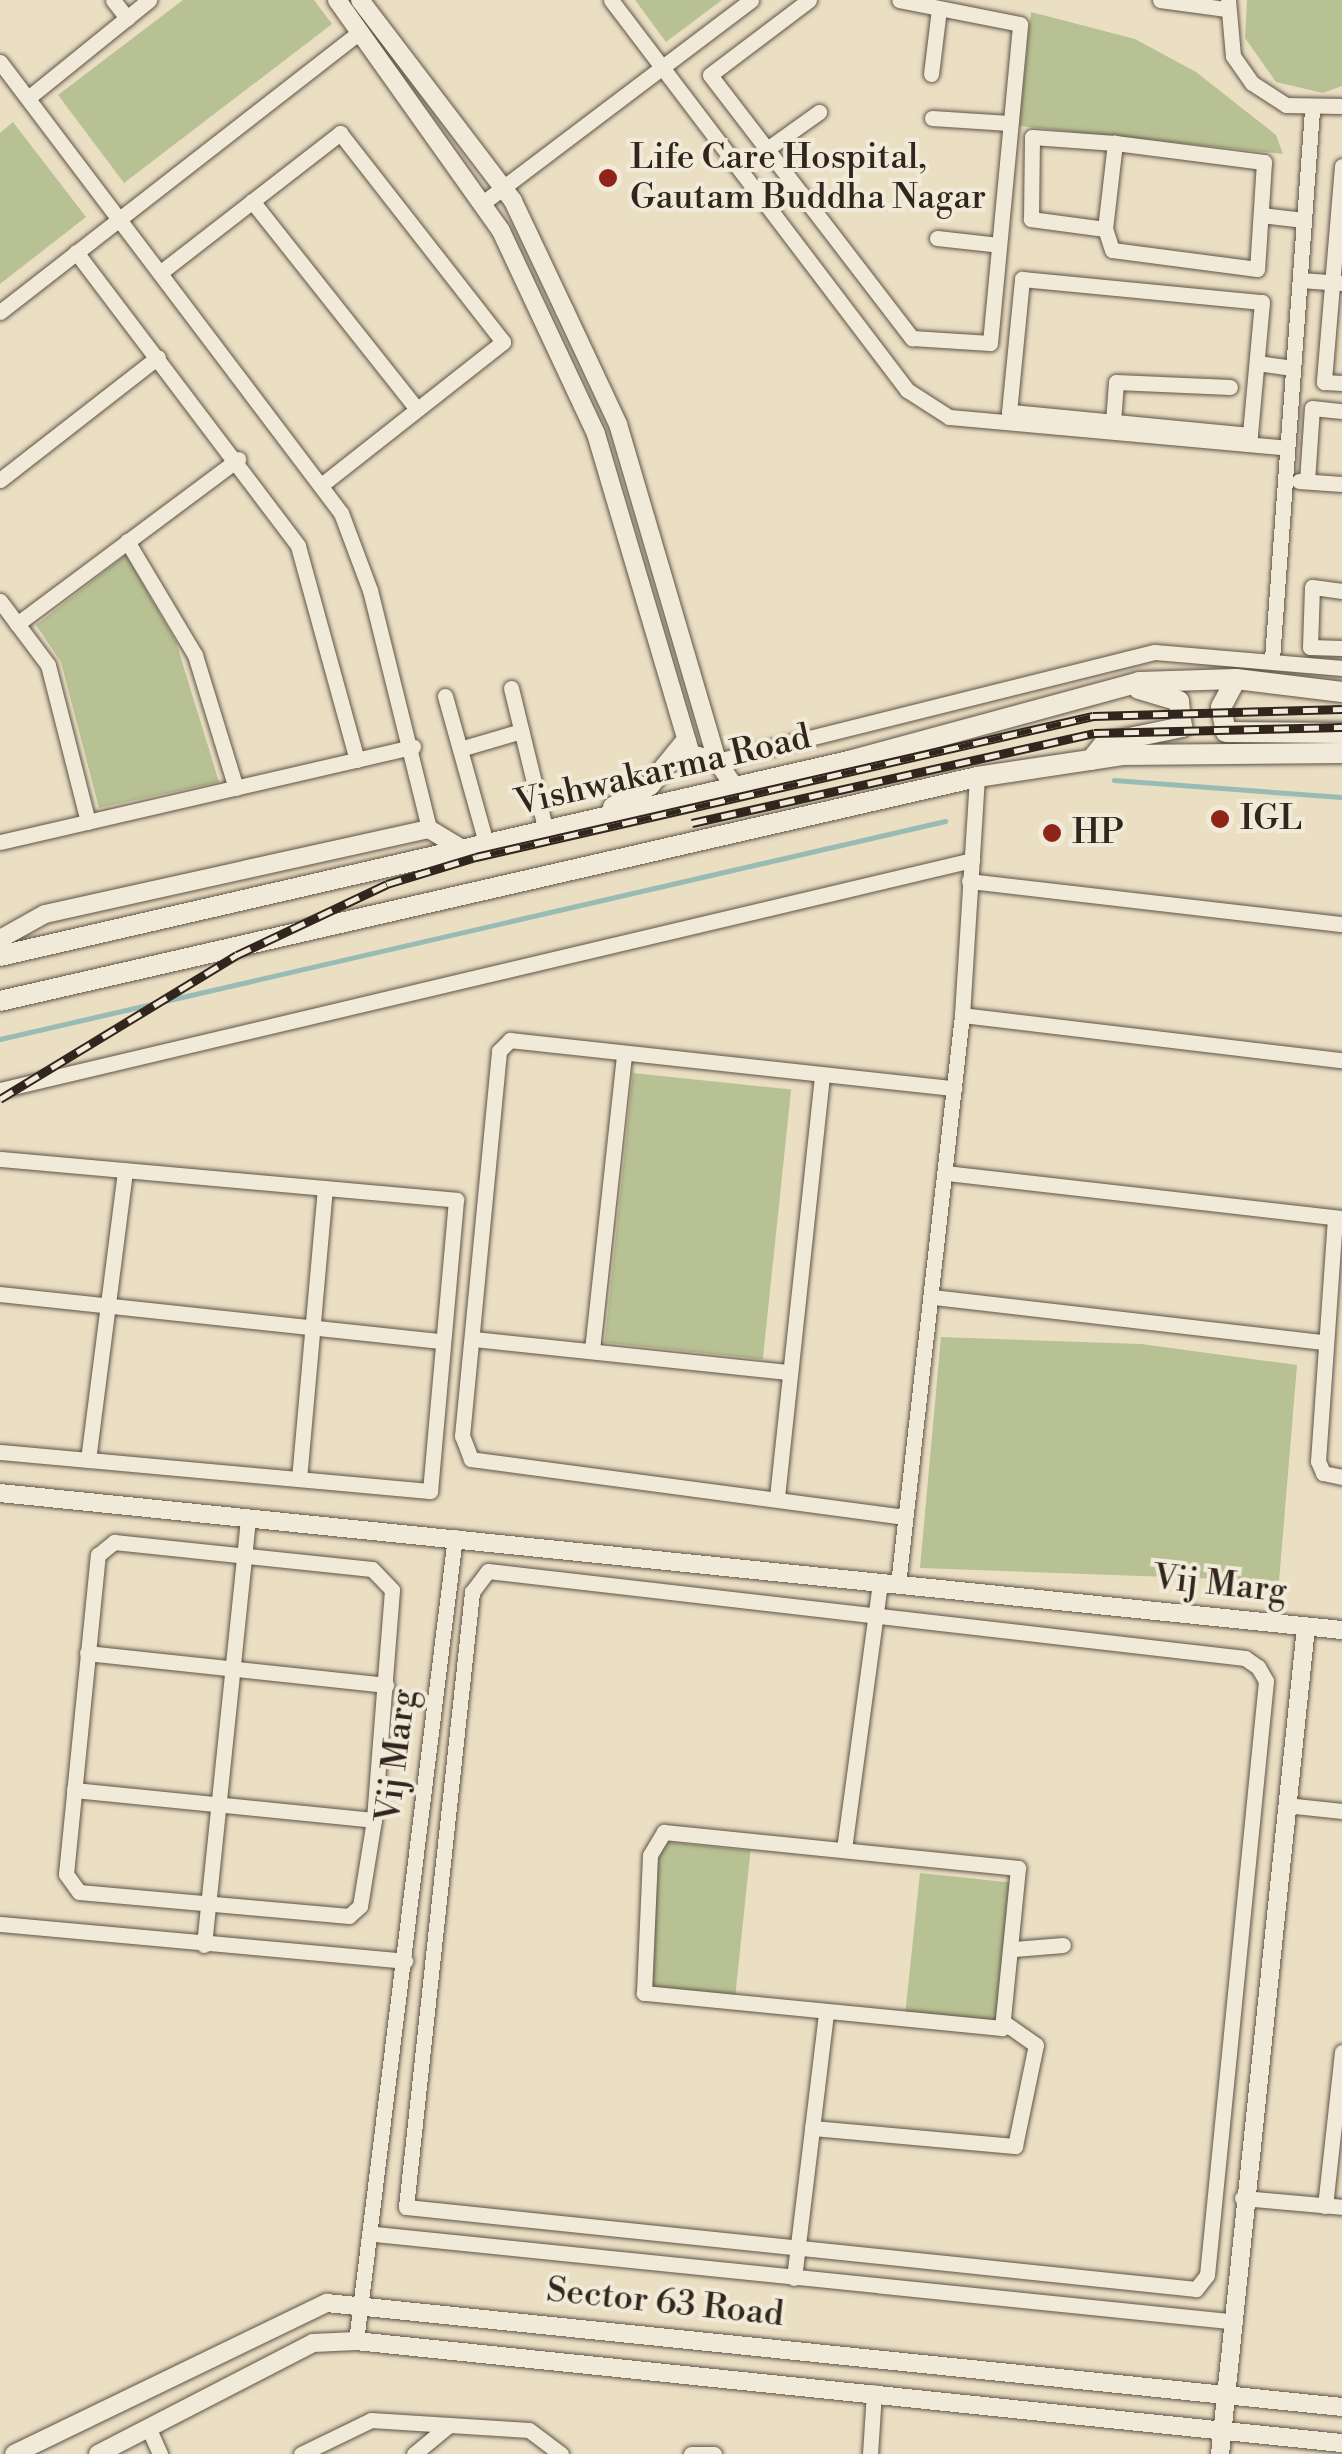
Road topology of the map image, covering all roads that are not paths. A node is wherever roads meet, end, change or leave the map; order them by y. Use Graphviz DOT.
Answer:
graph roads {
  1 [pos="113,0"];
  2 [pos="149,0"];
  3 [pos="337,0"];
  4 [pos="360,0"];
  5 [pos="611,0"];
  6 [pos="751,0"];
  7 [pos="779,0"];
  8 [pos="809,0"];
  9 [pos="899,0"];
  10 [pos="1160,0"];
  11 [pos="1227,5"];
  12 [pos="939,9"];
  13 [pos="790,14"];
  14 [pos="127,18"];
  15 [pos="361,32"];
  16 [pos="0,62"];
  17 [pos="662,67"];
  18 [pos="930,74"];
  19 [pos="28,98"];
  20 [pos="1342,106"];
  21 [pos="1312,110"];
  22 [pos="819,112"];
  23 [pos="932,118"];
  24 [pos="1009,123"];
  25 [pos="1115,143"];
  26 [pos="767,149"];
  27 [pos="1342,166"];
  28 [pos="502,188"];
  29 [pos="252,201"];
  30 [pos="484,202"];
  31 [pos="1261,215"];
  32 [pos="120,218"];
  33 [pos="1304,220"];
  34 [pos="1105,229"];
  35 [pos="938,238"];
  36 [pos="999,245"];
  37 [pos="76,252"];
  38 [pos="161,272"];
  39 [pos="1300,280"];
  40 [pos="1337,283"];
  41 [pos="0,312"];
  42 [pos="158,357"];
  43 [pos="1256,363"];
  44 [pos="1293,368"];
  45 [pos="1342,383"];
  46 [pos="1230,387"];
  47 [pos="416,410"];
  48 [pos="1342,411"];
  49 [pos="1113,422"];
  50 [pos="1287,448"];
  51 [pos="238,459"];
  52 [pos="0,480"];
  53 [pos="1285,480"];
  54 [pos="1307,481"];
  55 [pos="321,484"];
  56 [pos="1342,484"];
  57 [pos="127,542"];
  58 [pos="1342,590"];
  59 [pos="0,601"];
  60 [pos="17,624"];
  61 [pos="1342,648"];
  62 [pos="1272,660"];
  63 [pos="1342,668"];
  64 [pos="1236,679"];
  65 [pos="1134,684"];
  66 [pos="510,688"];
  67 [pos="1342,692"];
  68 [pos="445,696"];
  69 [pos="521,731"];
  70 [pos="1342,733"];
  71 [pos="686,742"];
  72 [pos="413,747"];
  73 [pos="460,750"];
  74 [pos="1342,753"];
  75 [pos="358,760"];
  76 [pos="1090,760"];
  77 [pos="717,761"];
  78 [pos="977,777"];
  79 [pos="734,786"];
  80 [pos="236,788"];
  81 [pos="88,822"];
  82 [pos="570,826"];
  83 [pos="429,828"];
  84 [pos="546,832"];
  85 [pos="0,842"];
  86 [pos="487,846"];
  87 [pos="464,850"];
  88 [pos="972,860"];
  89 [pos="969,881"];
  90 [pos="1342,924"];
  91 [pos="0,939"];
  92 [pos="0,956"];
  93 [pos="0,1000"];
  94 [pos="962,1016"];
  95 [pos="624,1054"];
  96 [pos="1342,1060"];
  97 [pos="822,1075"];
  98 [pos="954,1088"];
  99 [pos="0,1090"];
  100 [pos="0,1159"];
  101 [pos="125,1170"];
  102 [pos="946,1173"];
  103 [pos="325,1188"];
  104 [pos="1338,1218"];
  105 [pos="0,1294"];
  106 [pos="933,1297"];
  107 [pos="108,1306"];
  108 [pos="312,1328"];
  109 [pos="474,1339"];
  110 [pos="443,1342"];
  111 [pos="1322,1342"];
  112 [pos="592,1350"];
  113 [pos="787,1372"];
  114 [pos="0,1452"];
  115 [pos="88,1460"];
  116 [pos="1342,1477"];
  117 [pos="299,1478"];
  118 [pos="0,1493"];
  119 [pos="777,1497"];
  120 [pos="248,1517"];
  121 [pos="905,1517"];
  122 [pos="455,1537"];
  123 [pos="249,1557"];
  124 [pos="889,1583"];
  125 [pos="873,1615"];
  126 [pos="1306,1627"];
  127 [pos="1342,1630"];
  128 [pos="87,1652"];
  129 [pos="237,1671"];
  130 [pos="386,1685"];
  131 [pos="74,1790"];
  132 [pos="1286,1805"];
  133 [pos="222,1807"];
  134 [pos="1342,1811"];
  135 [pos="374,1820"];
  136 [pos="844,1849"];
  137 [pos="208,1905"];
  138 [pos="0,1924"];
  139 [pos="204,1945"];
  140 [pos="1064,1945"];
  141 [pos="1014,1949"];
  142 [pos="405,1961"];
  143 [pos="826,2014"];
  144 [pos="1004,2023"];
  145 [pos="1342,2052"];
  146 [pos="812,2128"];
  147 [pos="1242,2198"];
  148 [pos="1334,2206"];
  149 [pos="375,2234"];
  150 [pos="796,2248"];
  151 [pos="794,2278"];
  152 [pos="362,2304"];
  153 [pos="1228,2321"];
  154 [pos="356,2341"];
  155 [pos="874,2392"];
  156 [pos="1224,2395"];
  157 [pos="1342,2407"];
  158 [pos="448,2426"];
  159 [pos="148,2427"];
  160 [pos="1223,2429"];
  161 [pos="1342,2443"];
  162 [pos="14,2454"];
  163 [pos="98,2454"];
  164 [pos="160,2454"];
  165 [pos="300,2454"];
  166 [pos="414,2454"];
  167 [pos="562,2454"];
  168 [pos="691,2454"];
  169 [pos="714,2454"];
  170 [pos="870,2454"];
  171 [pos="1220,2454"];
  1 -- 14 [label="street"];
  2 -- 14 [label="street"];
  3 -- 15 [label="street"];
  4 -- 28 [label="street"];
  5 -- 17 [label="street"];
  6 -- 17 [label="street"];
  7 -- 13 [label="street"];
  8 -- 13 [label="street"];
  9 -- 12 [label="street"];
  10 -- 11 [label="street"];
  11 -- 21 [label="street"];
  12 -- 18 [label="street"];
  12 -- 24 [label="street"];
  13 -- 26 [label="street"];
  14 -- 19 [label="street"];
  15 -- 30 [label="street"];
  15 -- 32 [label="street"];
  16 -- 19 [label="street"];
  17 -- 28 [label="street"];
  17 -- 50 [label="street"];
  19 -- 32 [label="street"];
  20 -- 21 [label="street"];
  21 -- 33 [label="street"];
  22 -- 26 [label="street"];
  23 -- 24 [label="street"];
  24 -- 36 [label="street"];
  25 -- 31 [label="street"];
  25 -- 34 [label="street"];
  25 -- 34 [label="street"];
  26 -- 36 [label="street"];
  27 -- 40 [label="street"];
  28 -- 30 [label="street"];
  28 -- 77 [label="street"];
  29 -- 38 [label="street"];
  29 -- 47 [label="street"];
  29 -- 47 [label="street"];
  30 -- 71 [label="street"];
  31 -- 33 [label="street"];
  31 -- 34 [label="street"];
  32 -- 37 [label="street"];
  32 -- 38 [label="street"];
  33 -- 39 [label="street"];
  35 -- 36 [label="street"];
  37 -- 41 [label="street"];
  37 -- 42 [label="street"];
  38 -- 55 [label="street"];
  39 -- 40 [label="street"];
  39 -- 44 [label="street"];
  40 -- 45 [label="street"];
  42 -- 51 [label="street"];
  42 -- 52 [label="street"];
  43 -- 44 [label="street"];
  43 -- 49 [label="street"];
  43 -- 49 [label="street"];
  44 -- 50 [label="street"];
  46 -- 49 [label="street"];
  47 -- 55 [label="street"];
  48 -- 54 [label="street"];
  50 -- 53 [label="street"];
  51 -- 57 [label="street"];
  51 -- 75 [label="street"];
  53 -- 54 [label="street"];
  53 -- 62 [label="street"];
  54 -- 56 [label="street"];
  55 -- 72 [label="street"];
  57 -- 60 [label="street"];
  57 -- 80 [label="street"];
  58 -- 61 [label="street"];
  59 -- 60 [label="street"];
  60 -- 81 [label="street"];
  62 -- 63 [label="street"];
  62 -- 77 [label="street"];
  64 -- 65 [label="main road, Vishwakarma Road"];
  64 -- 67 [label="main road, Vishwakarma Road"];
  64 -- 70 [label="main road"];
  65 -- 76 [label="main road"];
  65 -- 79 [label="main road, Vishwakarma Road"];
  66 -- 69 [label="street"];
  68 -- 73 [label="street"];
  69 -- 73 [label="street"];
  69 -- 84 [label="street"];
  71 -- 77 [label="street"];
  71 -- 82 [label="main road"];
  72 -- 75 [label="street"];
  72 -- 83 [label="street"];
  73 -- 86 [label="street"];
  74 -- 76 [label="main road, Vishwakarma Road"];
  75 -- 80 [label="street"];
  76 -- 78 [label="main road, Vishwakarma Road"];
  77 -- 79 [label="street"];
  78 -- 88 [label="street"];
  78 -- 93 [label="main road, Vishwakarma Road"];
  79 -- 82 [label="main road, Vishwakarma Road"];
  80 -- 81 [label="street"];
  81 -- 85 [label="street"];
  82 -- 84 [label="main road, Vishwakarma Road"];
  83 -- 87 [label="street"];
  83 -- 91 [label="street"];
  84 -- 86 [label="main road, Vishwakarma Road"];
  86 -- 87 [label="main road, Vishwakarma Road"];
  87 -- 92 [label="main road, Vishwakarma Road"];
  88 -- 89 [label="street"];
  88 -- 99 [label="street"];
  89 -- 90 [label="street"];
  89 -- 94 [label="street"];
  94 -- 96 [label="street"];
  94 -- 98 [label="street"];
  95 -- 97 [label="street"];
  95 -- 109 [label="street"];
  95 -- 112 [label="street"];
  97 -- 98 [label="street"];
  97 -- 113 [label="street"];
  98 -- 102 [label="street"];
  100 -- 101 [label="street"];
  101 -- 103 [label="street"];
  101 -- 107 [label="street"];
  102 -- 104 [label="street"];
  102 -- 106 [label="street"];
  103 -- 108 [label="street"];
  103 -- 110 [label="street"];
  104 -- 111 [label="street"];
  105 -- 107 [label="street"];
  106 -- 111 [label="street"];
  106 -- 121 [label="street"];
  107 -- 108 [label="street"];
  107 -- 115 [label="street"];
  108 -- 110 [label="street"];
  108 -- 117 [label="street"];
  109 -- 112 [label="street"];
  109 -- 119 [label="street"];
  110 -- 117 [label="street"];
  111 -- 116 [label="street"];
  112 -- 113 [label="street"];
  113 -- 119 [label="street"];
  114 -- 115 [label="street"];
  115 -- 117 [label="street"];
  118 -- 120 [label="street"];
  119 -- 121 [label="street"];
  120 -- 122 [label="street"];
  120 -- 123 [label="street"];
  121 -- 124 [label="street"];
  122 -- 124 [label="street, Vij Marg"];
  122 -- 142 [label="street, Vij Marg"];
  123 -- 128 [label="street"];
  123 -- 129 [label="street"];
  123 -- 130 [label="street"];
  124 -- 125 [label="street"];
  124 -- 126 [label="street, Vij Marg"];
  125 -- 136 [label="street"];
  125 -- 150 [label="street"];
  125 -- 150 [label="street"];
  126 -- 127 [label="street"];
  126 -- 132 [label="street, Vij Marg"];
  128 -- 129 [label="street"];
  128 -- 131 [label="street"];
  129 -- 130 [label="street"];
  129 -- 133 [label="street"];
  130 -- 135 [label="street"];
  131 -- 133 [label="street"];
  131 -- 137 [label="street"];
  132 -- 134 [label="street"];
  132 -- 147 [label="street, Vij Marg"];
  133 -- 135 [label="street"];
  133 -- 137 [label="street"];
  135 -- 137 [label="street"];
  136 -- 141 [label="street"];
  136 -- 143 [label="street"];
  137 -- 139 [label="street"];
  138 -- 139 [label="street"];
  139 -- 142 [label="street"];
  140 -- 141 [label="street"];
  141 -- 144 [label="street"];
  142 -- 149 [label="street, Vij Marg"];
  143 -- 144 [label="street"];
  143 -- 146 [label="street"];
  144 -- 146 [label="street"];
  145 -- 148 [label="street"];
  146 -- 150 [label="street"];
  147 -- 148 [label="street"];
  147 -- 153 [label="street, Vij Marg"];
  149 -- 151 [label="street"];
  149 -- 152 [label="street, Vij Marg"];
  150 -- 151 [label="street"];
  151 -- 153 [label="street"];
  152 -- 154 [label="street, Vij Marg"];
  152 -- 156 [label="street, Sector 63 Road"];
  152 -- 162 [label="street, Sector 63 Road"];
  153 -- 156 [label="street, Vij Marg"];
  154 -- 155 [label="street, Sector 63 Road"];
  154 -- 159 [label="street, Sector 63 Road"];
  155 -- 160 [label="street, Sector 63 Road"];
  155 -- 170 [label="street"];
  156 -- 157 [label="street, Sector 63 Road"];
  156 -- 160 [label="street, Vij Marg"];
  158 -- 165 [label="street"];
  158 -- 166 [label="street"];
  158 -- 167 [label="street"];
  159 -- 163 [label="street, Sector 63 Road"];
  159 -- 164 [label="street"];
  160 -- 161 [label="street, Sector 63 Road"];
  160 -- 171 [label="street, Vij Marg"];
  168 -- 169 [label="street"];
}
